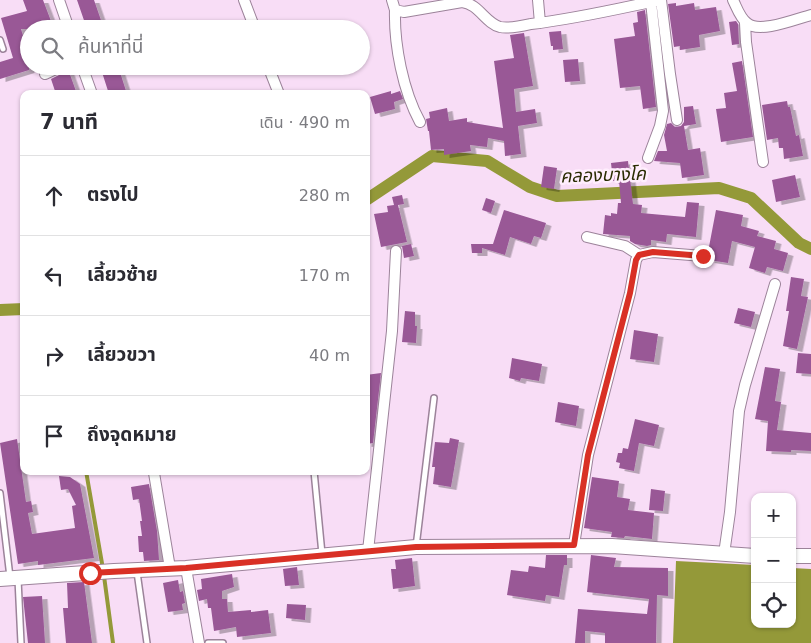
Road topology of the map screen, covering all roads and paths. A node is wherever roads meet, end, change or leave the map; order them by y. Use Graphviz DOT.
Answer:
graph roads {
  1 [pos="59,0"];
  2 [pos="244,0"];
  3 [pos="538,0"];
  4 [pos="732,0"];
  5 [pos="658,1"];
  6 [pos="394,5"];
  7 [pos="811,15"];
  8 [pos="66,20"];
  9 [pos="252,20"];
  10 [pos="540,23"];
  11 [pos="745,23"];
  12 [pos="0,40"];
  13 [pos="2,49"];
  14 [pos="85,75"];
  15 [pos="272,75"];
  16 [pos="91,90"];
  17 [pos="277,90"];
  18 [pos="677,120"];
  19 [pos="420,122"];
  20 [pos="648,158"];
  21 [pos="763,162"];
  22 [pos="587,237"];
  23 [pos="396,251"];
  24 [pos="639,255"];
  25 [pos="703,256"];
  26 [pos="775,284"];
  27 [pos="434,398"];
  28 [pos="154,475"];
  29 [pos="314,475"];
  30 [pos="0,493"];
  31 [pos="574,545"];
  32 [pos="416,547"];
  33 [pos="368,551"];
  34 [pos="322,554"];
  35 [pos="724,554"];
  36 [pos="751,556"];
  37 [pos="796,556"];
  38 [pos="811,556"];
  39 [pos="170,568"];
  40 [pos="186,568"];
  41 [pos="137,569"];
  42 [pos="9,578"];
  43 [pos="21,643"];
  44 [pos="147,643"];
  45 [pos="199,643"];
  46 [pos="208,643"];
  47 [pos="223,643"];
  1 -- 8 [label="street"];
  2 -- 9 [label="street"];
  3 -- 10 [label="street"];
  4 -- 11 [label="street"];
  5 -- 10 [label="street"];
  5 -- 18 [label="street"];
  5 -- 20 [label="street"];
  6 -- 10 [label="street"];
  6 -- 19 [label="street"];
  7 -- 11 [label="street"];
  11 -- 21 [label="street"];
  12 -- 13 [label="lane"];
  14 -- 16 [label="street"];
  15 -- 17 [label="street"];
  22 -- 24 [label="street"];
  23 -- 33 [label="street"];
  24 -- 25 [label="street"];
  24 -- 31 [label="street"];
  26 -- 35 [label="street"];
  27 -- 32 [label="lane"];
  28 -- 39 [label="street"];
  29 -- 34 [label="lane"];
  30 -- 42 [label="lane"];
  31 -- 32 [label="street"];
  31 -- 35 [label="street"];
  32 -- 33 [label="street"];
  33 -- 34 [label="street"];
  34 -- 40 [label="street"];
  35 -- 36 [label="street"];
  37 -- 38 [label="street"];
  39 -- 40 [label="street"];
  39 -- 41 [label="street"];
  40 -- 45 [label="street"];
  41 -- 42 [label="street"];
  41 -- 44 [label="lane"];
  42 -- 43 [label="lane"];
  46 -- 47 [label="lane"];
}
